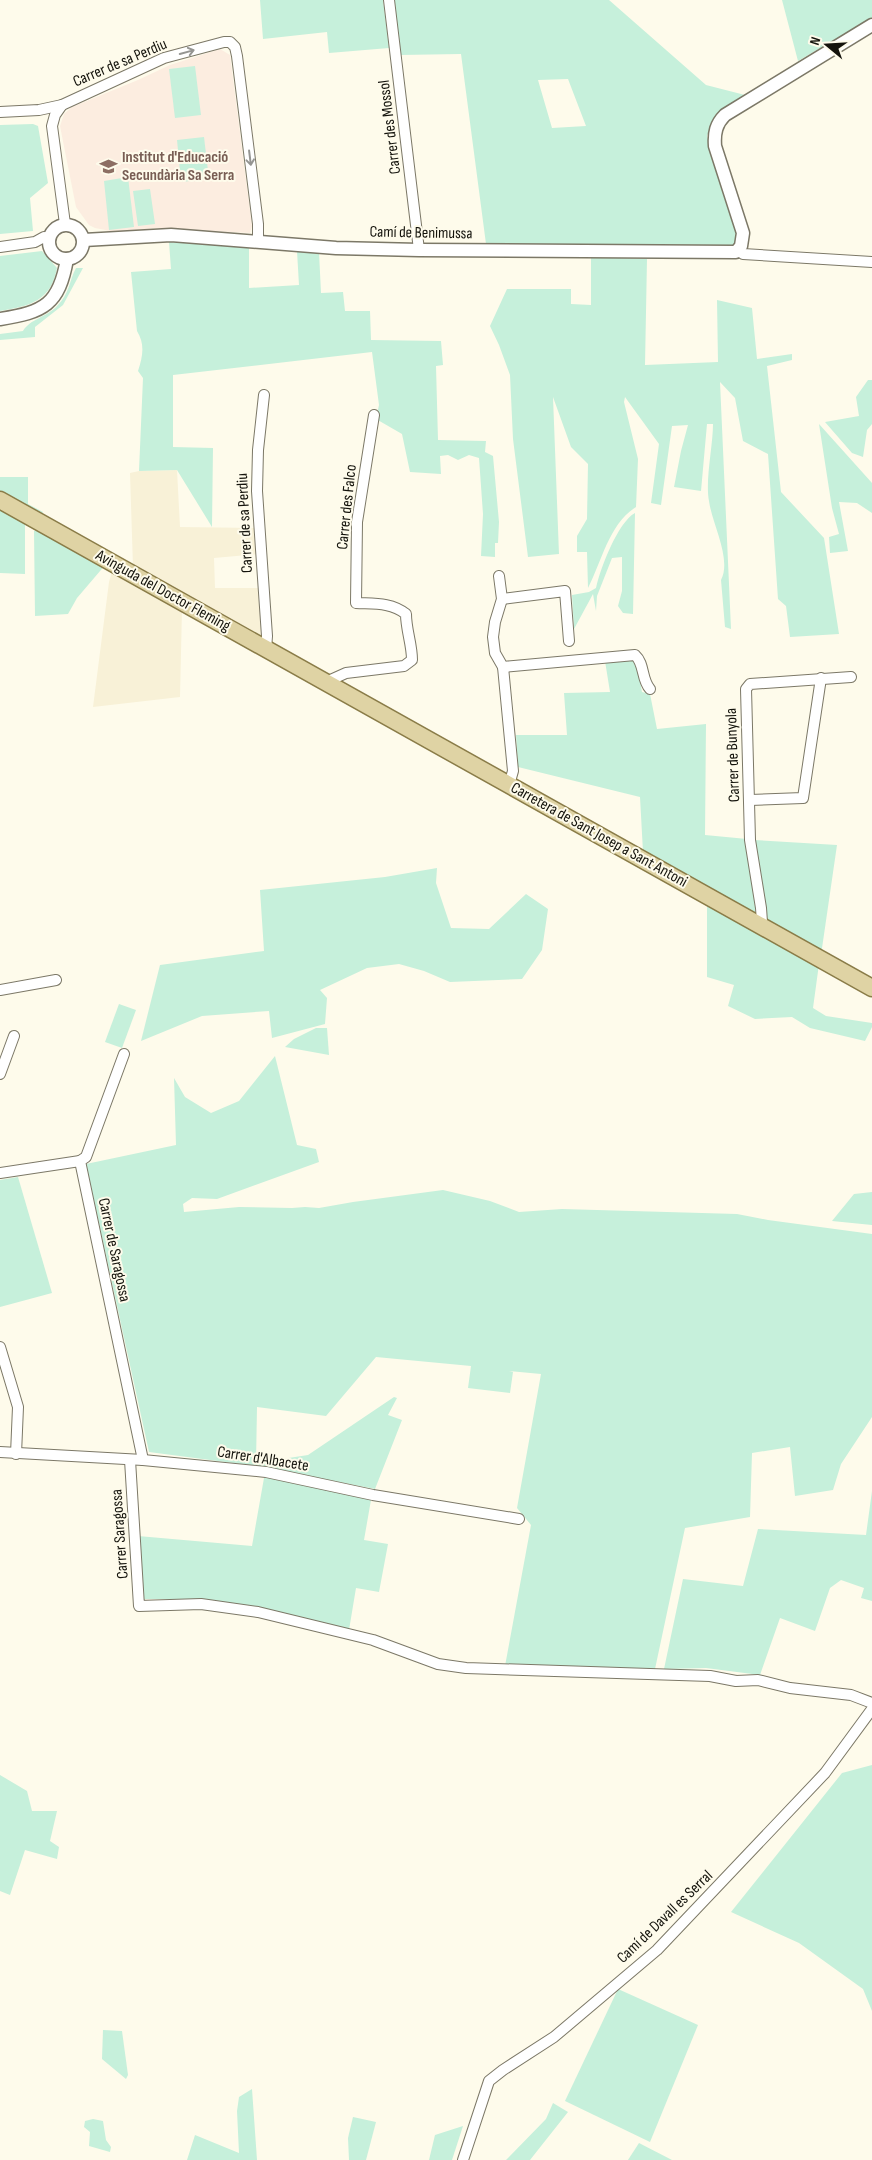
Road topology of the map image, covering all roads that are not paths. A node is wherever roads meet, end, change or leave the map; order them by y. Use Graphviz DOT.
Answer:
graph roads {
  1 [pos="389,0"];
  2 [pos="872,25"];
  3 [pos="62,105"];
  4 [pos="39,110"];
  5 [pos="0,112"];
  6 [pos="52,126"];
  7 [pos="65,224"];
  8 [pos="49,239"];
  9 [pos="84,240"];
  10 [pos="258,242"];
  11 [pos="0,247"];
  12 [pos="419,250"];
  13 [pos="739,250"];
  14 [pos="67,259"];
  15 [pos="872,262"];
  16 [pos="0,319"];
  17 [pos="264,395"];
  18 [pos="374,415"];
  19 [pos="0,500"];
  20 [pos="499,576"];
  21 [pos="502,599"];
  22 [pos="569,641"];
  23 [pos="266,649"];
  24 [pos="503,667"];
  25 [pos="851,677"];
  26 [pos="821,678"];
  27 [pos="326,682"];
  28 [pos="650,689"];
  29 [pos="509,785"];
  30 [pos="750,800"];
  31 [pos="760,926"];
  32 [pos="56,980"];
  33 [pos="872,988"];
  34 [pos="0,990"];
  35 [pos="14,1036"];
  36 [pos="124,1054"];
  37 [pos="0,1074"];
  38 [pos="80,1161"];
  39 [pos="0,1173"];
  40 [pos="0,1347"];
  41 [pos="0,1452"];
  42 [pos="16,1454"];
  43 [pos="130,1460"];
  44 [pos="143,1460"];
  45 [pos="519,1519"];
  46 [pos="872,1703"];
  47 [pos="872,1709"];
  48 [pos="463,2160"];
  1 -- 12 [label="street, Carrer des Mossol"];
  2 -- 13 [label="street"];
  3 -- 4 [label="street"];
  3 -- 6 [label="street, Carrer de sa Perdiu"];
  3 -- 10 [label="street, Carrer de sa Perdiu, one-way"];
  4 -- 5 [label="street"];
  4 -- 6 [label="street"];
  6 -- 7 [label="street"];
  7 -- 8 [label="street"];
  7 -- 9 [label="street"];
  8 -- 11 [label="street"];
  8 -- 14 [label="street"];
  9 -- 10 [label="street, Camí de Benimussa"];
  9 -- 14 [label="street"];
  10 -- 12 [label="street, Camí de Benimussa"];
  12 -- 13 [label="street, Camí de Benimussa"];
  13 -- 15 [label="street"];
  14 -- 16 [label="street"];
  17 -- 23 [label="street, Carrer de sa Perdiu"];
  18 -- 27 [label="street, Carrer des Falco"];
  19 -- 23 [label="main road, Avinguda del Doctor Fleming"];
  20 -- 21 [label="street"];
  21 -- 22 [label="street"];
  21 -- 24 [label="street"];
  23 -- 27 [label="main road, Avinguda del Doctor Fleming"];
  24 -- 28 [label="street"];
  24 -- 29 [label="street"];
  25 -- 26 [label="street, Carrer de Bunyola"];
  26 -- 30 [label="street"];
  26 -- 30 [label="street, Carrer de Bunyola"];
  27 -- 29 [label="main road, Carretera de Sant Josep a Sant Antoni"];
  29 -- 31 [label="main road, Carretera de Sant Josep a Sant Antoni"];
  30 -- 31 [label="street, Carrer de Bunyola"];
  31 -- 33 [label="main road, Carretera de Sant Josep a Sant Antoni"];
  32 -- 34 [label="street"];
  35 -- 37 [label="street"];
  36 -- 38 [label="street"];
  38 -- 39 [label="street"];
  38 -- 44 [label="street, Carrer de Saragossa"];
  40 -- 42 [label="street"];
  41 -- 42 [label="street, Carrer d'Albacete"];
  42 -- 43 [label="street, Carrer d'Albacete"];
  43 -- 44 [label="street, Carrer d'Albacete"];
  43 -- 46 [label="street, Carrer Saragossa"];
  44 -- 45 [label="street, Carrer d'Albacete"];
  47 -- 48 [label="street, Camí de Davall es Serral"];
}
